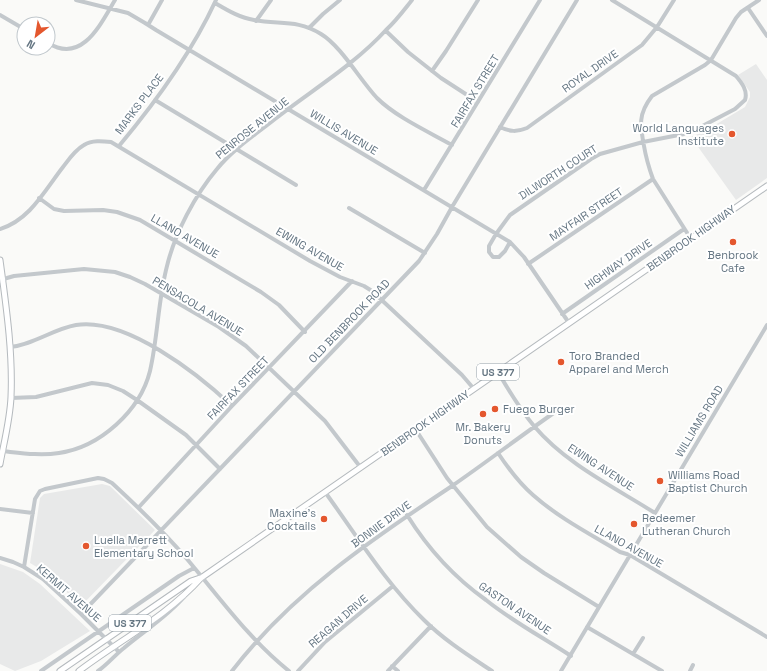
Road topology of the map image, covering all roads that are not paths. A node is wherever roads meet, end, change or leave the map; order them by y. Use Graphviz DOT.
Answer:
graph roads {
  1 [pos="76,0"];
  2 [pos="115,0"];
  3 [pos="162,0"];
  4 [pos="271,0"];
  5 [pos="340,0"];
  6 [pos="412,0"];
  7 [pos="478,0"];
  8 [pos="540,0"];
  9 [pos="577,0"];
  10 [pos="612,0"];
  11 [pos="674,0"];
  12 [pos="759,0"];
  13 [pos="216,2"];
  14 [pos="110,8"];
  15 [pos="748,8"];
  16 [pos="0,15"];
  17 [pos="256,21"];
  18 [pos="16,24"];
  19 [pos="148,25"];
  20 [pos="309,28"];
  21 [pos="657,28"];
  22 [pos="386,31"];
  23 [pos="767,36"];
  24 [pos="56,47"];
  25 [pos="189,49"];
  26 [pos="710,60"];
  27 [pos="349,64"];
  28 [pos="432,71"];
  29 [pos="155,100"];
  30 [pos="478,102"];
  31 [pos="287,110"];
  32 [pos="500,128"];
  33 [pos="643,142"];
  34 [pos="119,146"];
  35 [pos="452,146"];
  36 [pos="237,149"];
  37 [pos="653,180"];
  38 [pos="296,185"];
  39 [pos="767,186"];
  40 [pos="424,190"];
  41 [pos="199,195"];
  42 [pos="39,198"];
  43 [pos="452,207"];
  44 [pos="349,208"];
  45 [pos="0,229"];
  46 [pos="684,229"];
  47 [pos="496,234"];
  48 [pos="690,239"];
  49 [pos="175,241"];
  50 [pos="510,242"];
  51 [pos="424,253"];
  52 [pos="0,260"];
  53 [pos="528,264"];
  54 [pos="1,281"];
  55 [pos="352,281"];
  56 [pos="162,294"];
  57 [pos="381,299"];
  58 [pos="562,314"];
  59 [pos="569,323"];
  60 [pos="767,325"];
  61 [pos="305,332"];
  62 [pos="10,347"];
  63 [pos="153,347"];
  64 [pos="270,368"];
  65 [pos="498,372"];
  66 [pos="474,389"];
  67 [pos="294,391"];
  68 [pos="11,398"];
  69 [pos="137,400"];
  70 [pos="232,406"];
  71 [pos="558,410"];
  72 [pos="535,427"];
  73 [pos="416,430"];
  74 [pos="197,445"];
  75 [pos="2,451"];
  76 [pos="498,452"];
  77 [pos="0,464"];
  78 [pos="360,468"];
  79 [pos="220,469"];
  80 [pos="453,485"];
  81 [pos="325,492"];
  82 [pos="139,507"];
  83 [pos="0,509"];
  84 [pos="33,513"];
  85 [pos="655,513"];
  86 [pos="408,515"];
  87 [pos="162,530"];
  88 [pos="364,548"];
  89 [pos="630,555"];
  90 [pos="0,558"];
  91 [pos="24,567"];
  92 [pos="194,568"];
  93 [pos="201,578"];
  94 [pos="393,586"];
  95 [pos="188,593"];
  96 [pos="599,607"];
  97 [pos="81,614"];
  98 [pos="430,626"];
  99 [pos="587,627"];
  100 [pos="98,632"];
  101 [pos="767,637"];
  102 [pos="643,638"];
  103 [pos="106,639"];
  104 [pos="256,642"];
  105 [pos="114,647"];
  106 [pos="119,652"];
  107 [pos="632,654"];
  108 [pos="571,656"];
  109 [pos="693,665"];
  110 [pos="392,666"];
  111 [pos="41,671"];
  112 [pos="60,671"];
  113 [pos="80,671"];
  114 [pos="98,671"];
  115 [pos="232,671"];
  116 [pos="289,671"];
  117 [pos="298,671"];
  118 [pos="388,671"];
  119 [pos="398,671"];
  120 [pos="492,671"];
  121 [pos="562,671"];
  122 [pos="662,671"];
  123 [pos="690,671"];
  1 -- 14 [label="street, WILLIS AVENUE"];
  2 -- 14 [label="street"];
  3 -- 19 [label="street"];
  4 -- 17 [label="street"];
  5 -- 20 [label="street"];
  6 -- 22 [label="street, PENROSE AVENUE"];
  7 -- 28 [label="street"];
  8 -- 30 [label="street, FAIRFAX STREET"];
  9 -- 32 [label="street, OLD BENBROOK ROAD"];
  10 -- 21 [label="street"];
  11 -- 21 [label="street, ROYAL DRIVE"];
  12 -- 15 [label="street"];
  13 -- 17 [label="street"];
  13 -- 25 [label="street, MARKS PLACE"];
  14 -- 19 [label="street, WILLIS AVENUE"];
  14 -- 24 [label="street"];
  15 -- 23 [label="street"];
  15 -- 26 [label="street"];
  16 -- 18 [label="street"];
  17 -- 20 [label="street"];
  19 -- 25 [label="street, WILLIS AVENUE"];
  20 -- 27 [label="street"];
  21 -- 26 [label="street"];
  21 -- 32 [label="street, ROYAL DRIVE"];
  22 -- 27 [label="street, PENROSE AVENUE"];
  22 -- 28 [label="street"];
  25 -- 29 [label="street, MARKS PLACE"];
  25 -- 31 [label="street, WILLIS AVENUE"];
  26 -- 33 [label="street"];
  26 -- 33 [label="street, DILWORTH COURT"];
  27 -- 31 [label="street, PENROSE AVENUE"];
  27 -- 35 [label="street"];
  28 -- 30 [label="street"];
  29 -- 34 [label="street, MARKS PLACE"];
  29 -- 36 [label="street"];
  30 -- 35 [label="street, FAIRFAX STREET"];
  31 -- 36 [label="street, PENROSE AVENUE"];
  31 -- 40 [label="street, WILLIS AVENUE"];
  32 -- 43 [label="street, OLD BENBROOK ROAD"];
  33 -- 37 [label="street"];
  33 -- 47 [label="street, DILWORTH COURT"];
  34 -- 41 [label="street, EWING AVENUE"];
  34 -- 42 [label="street, MARKS PLACE"];
  35 -- 40 [label="street, FAIRFAX STREET"];
  36 -- 38 [label="street"];
  36 -- 41 [label="street, PENROSE AVENUE"];
  37 -- 46 [label="street"];
  37 -- 53 [label="street, MAYFAIR STREET"];
  39 -- 48 [label="main road, BENBROOK HIGHWAY / US 377"];
  40 -- 43 [label="street, WILLIS AVENUE"];
  41 -- 49 [label="street, PENROSE AVENUE"];
  41 -- 55 [label="street, EWING AVENUE"];
  42 -- 45 [label="street, MARKS PLACE"];
  42 -- 49 [label="street, LLANO AVENUE"];
  43 -- 47 [label="street, WILLIS AVENUE"];
  43 -- 51 [label="street, OLD BENBROOK ROAD"];
  44 -- 51 [label="street"];
  46 -- 48 [label="street"];
  46 -- 58 [label="street, HIGHWAY DRIVE"];
  47 -- 50 [label="street, WILLIS AVENUE"];
  47 -- 50 [label="street, DILWORTH COURT"];
  48 -- 59 [label="main road, BENBROOK HIGHWAY / US 377"];
  49 -- 56 [label="street, PENROSE AVENUE"];
  49 -- 61 [label="street, LLANO AVENUE"];
  50 -- 53 [label="street, WILLIS AVENUE"];
  51 -- 57 [label="street, OLD BENBROOK ROAD"];
  52 -- 54 [label="main road"];
  53 -- 58 [label="street, WILLIS AVENUE"];
  54 -- 56 [label="street, PENSACOLA AVENUE"];
  54 -- 62 [label="main road"];
  55 -- 57 [label="street, EWING AVENUE"];
  55 -- 61 [label="street, FAIRFAX STREET"];
  56 -- 63 [label="street, PENROSE AVENUE"];
  56 -- 64 [label="street, PENSACOLA AVENUE"];
  57 -- 66 [label="street, EWING AVENUE"];
  57 -- 67 [label="street, OLD BENBROOK ROAD"];
  58 -- 59 [label="street, WILLIS AVENUE"];
  59 -- 65 [label="main road, BENBROOK HIGHWAY / US 377"];
  60 -- 85 [label="street, WILLIAMS ROAD"];
  61 -- 64 [label="street, FAIRFAX STREET"];
  62 -- 63 [label="street"];
  62 -- 68 [label="main road"];
  63 -- 69 [label="street, PENROSE AVENUE"];
  63 -- 70 [label="street"];
  64 -- 67 [label="street, PENSACOLA AVENUE"];
  64 -- 70 [label="street, FAIRFAX STREET"];
  65 -- 66 [label="main road, BENBROOK HIGHWAY / US 377"];
  65 -- 72 [label="street, EWING AVENUE"];
  66 -- 73 [label="main road, BENBROOK HIGHWAY / US 377"];
  67 -- 78 [label="street, PENSACOLA AVENUE"];
  67 -- 79 [label="street, OLD BENBROOK ROAD"];
  68 -- 69 [label="street"];
  68 -- 75 [label="main road"];
  69 -- 74 [label="street"];
  69 -- 75 [label="street, PENROSE AVENUE"];
  70 -- 74 [label="street, FAIRFAX STREET"];
  71 -- 72 [label="street, BONNIE DRIVE"];
  72 -- 76 [label="street, BONNIE DRIVE"];
  72 -- 85 [label="street, EWING AVENUE"];
  73 -- 78 [label="main road, BENBROOK HIGHWAY / US 377"];
  73 -- 80 [label="street"];
  74 -- 79 [label="street"];
  74 -- 82 [label="street, FAIRFAX STREET"];
  75 -- 77 [label="main road"];
  76 -- 80 [label="street, BONNIE DRIVE"];
  76 -- 89 [label="street, LLANO AVENUE"];
  78 -- 81 [label="main road, BENBROOK HIGHWAY / US 377"];
  79 -- 87 [label="street, OLD BENBROOK ROAD"];
  80 -- 86 [label="street, BONNIE DRIVE"];
  80 -- 96 [label="street"];
  81 -- 88 [label="street"];
  81 -- 93 [label="main road, BENBROOK HIGHWAY / US 377"];
  82 -- 84 [label="street"];
  82 -- 87 [label="street"];
  83 -- 84 [label="street"];
  84 -- 91 [label="street"];
  85 -- 89 [label="street, WILLIAMS ROAD"];
  86 -- 88 [label="street, BONNIE DRIVE"];
  86 -- 108 [label="street, GASTON AVENUE"];
  87 -- 92 [label="street"];
  87 -- 97 [label="street, OLD BENBROOK ROAD"];
  88 -- 94 [label="street"];
  88 -- 104 [label="street, BONNIE DRIVE"];
  89 -- 96 [label="street, WILLIAMS ROAD"];
  89 -- 101 [label="street, LLANO AVENUE"];
  90 -- 91 [label="street, KERMIT AVENUE"];
  91 -- 97 [label="street, KERMIT AVENUE"];
  92 -- 93 [label="street"];
  92 -- 100 [label="street"];
  93 -- 95 [label="main road, BENBROOK HIGHWAY / US 377"];
  93 -- 103 [label="main road, BENBROOK HIGHWAY / US 377"];
  93 -- 104 [label="street"];
  94 -- 98 [label="street"];
  94 -- 117 [label="street, REAGAN DRIVE"];
  95 -- 105 [label="main road, BENBROOK HIGHWAY / US 377"];
  95 -- 106 [label="street, BENBROOK HIGHWAY"];
  96 -- 99 [label="street, WILLIAMS ROAD"];
  97 -- 100 [label="street, KERMIT AVENUE"];
  98 -- 110 [label="street"];
  98 -- 120 [label="street"];
  99 -- 107 [label="street"];
  99 -- 108 [label="street, WILLIAMS ROAD"];
  100 -- 103 [label="street, KERMIT AVENUE"];
  100 -- 111 [label="street"];
  102 -- 107 [label="street"];
  103 -- 105 [label="street, KERMIT AVENUE"];
  103 -- 112 [label="main road, BENBROOK HIGHWAY / US 377"];
  104 -- 115 [label="street, BONNIE DRIVE"];
  104 -- 116 [label="street"];
  105 -- 106 [label="street, KERMIT AVENUE"];
  105 -- 113 [label="main road, BENBROOK HIGHWAY / US 377"];
  106 -- 114 [label="street, BENBROOK HIGHWAY"];
  107 -- 122 [label="street"];
  108 -- 121 [label="street, WILLIAMS ROAD"];
  109 -- 123 [label="street"];
  110 -- 118 [label="street"];
  110 -- 119 [label="street"];
}
